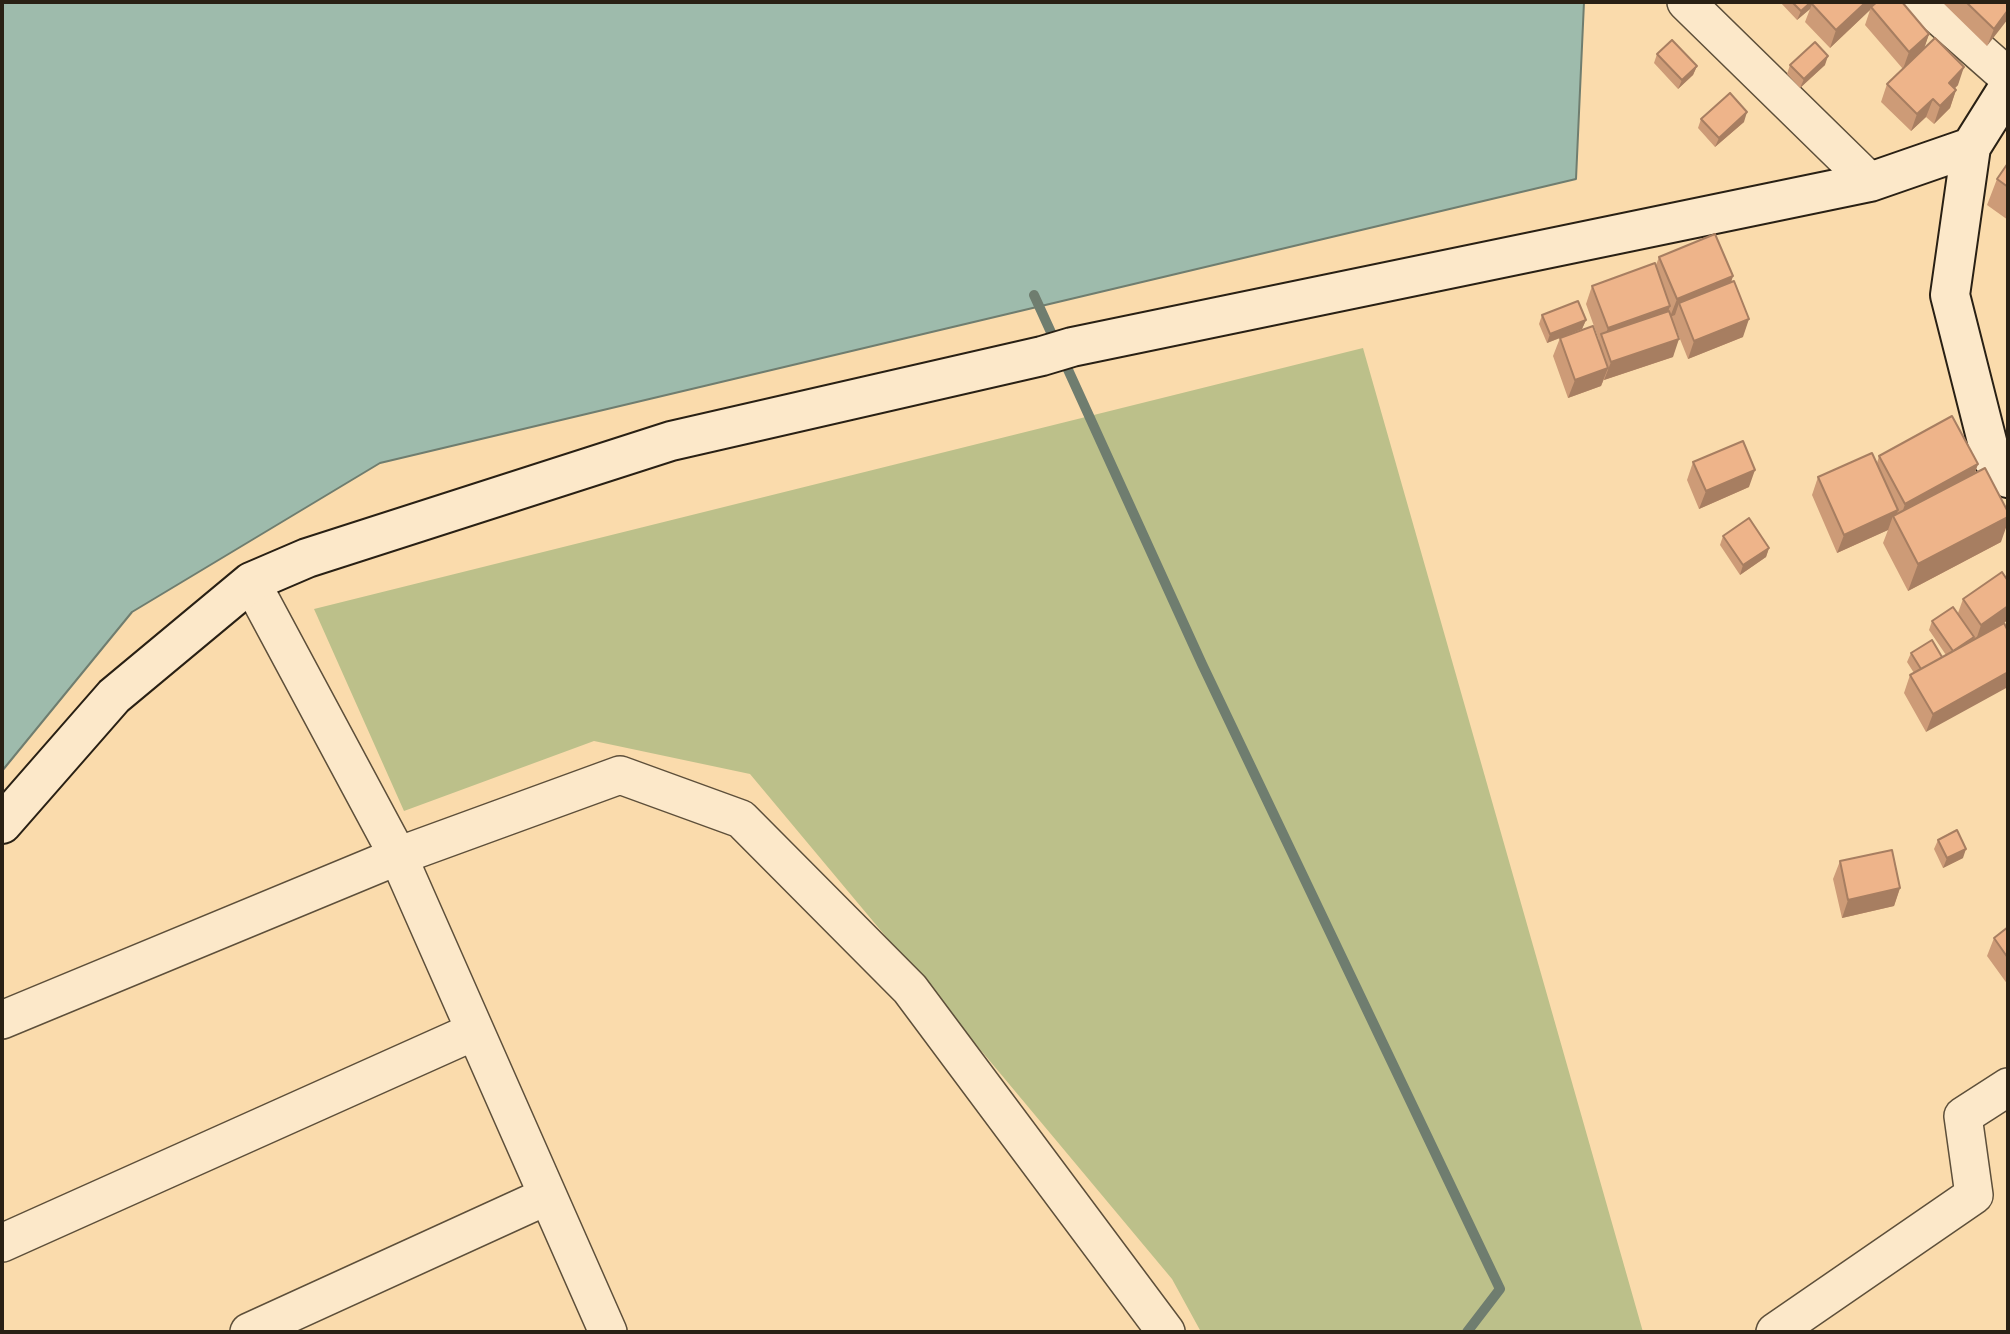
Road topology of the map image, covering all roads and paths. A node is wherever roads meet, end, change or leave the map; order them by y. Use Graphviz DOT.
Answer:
graph roads {
  1 [pos="1686,2"];
  2 [pos="1923,2"];
  3 [pos="2008,77"];
  4 [pos="2008,88"];
  5 [pos="1971,147"];
  6 [pos="1870,182"];
  7 [pos="2008,478"];
  8 [pos="251,582"];
  9 [pos="2,824"];
  10 [pos="398,856"];
  11 [pos="2,1020"];
  12 [pos="475,1031"];
  13 [pos="2008,1087"];
  14 [pos="547,1196"];
  15 [pos="2,1243"];
  16 [pos="249,1332"];
  17 [pos="608,1332"];
  18 [pos="1166,1332"];
  19 [pos="1775,1332"];
  1 -- 6 [label="street"];
  2 -- 3 [label="street"];
  4 -- 5 [label="street"];
  5 -- 6 [label="street"];
  5 -- 7 [label="street"];
  6 -- 8 [label="street"];
  8 -- 9 [label="street"];
  8 -- 10 [label="street"];
  10 -- 11 [label="street"];
  10 -- 12 [label="street"];
  10 -- 18 [label="street"];
  12 -- 14 [label="street"];
  12 -- 15 [label="street"];
  13 -- 19 [label="street"];
  14 -- 16 [label="street"];
  14 -- 17 [label="street"];
}
